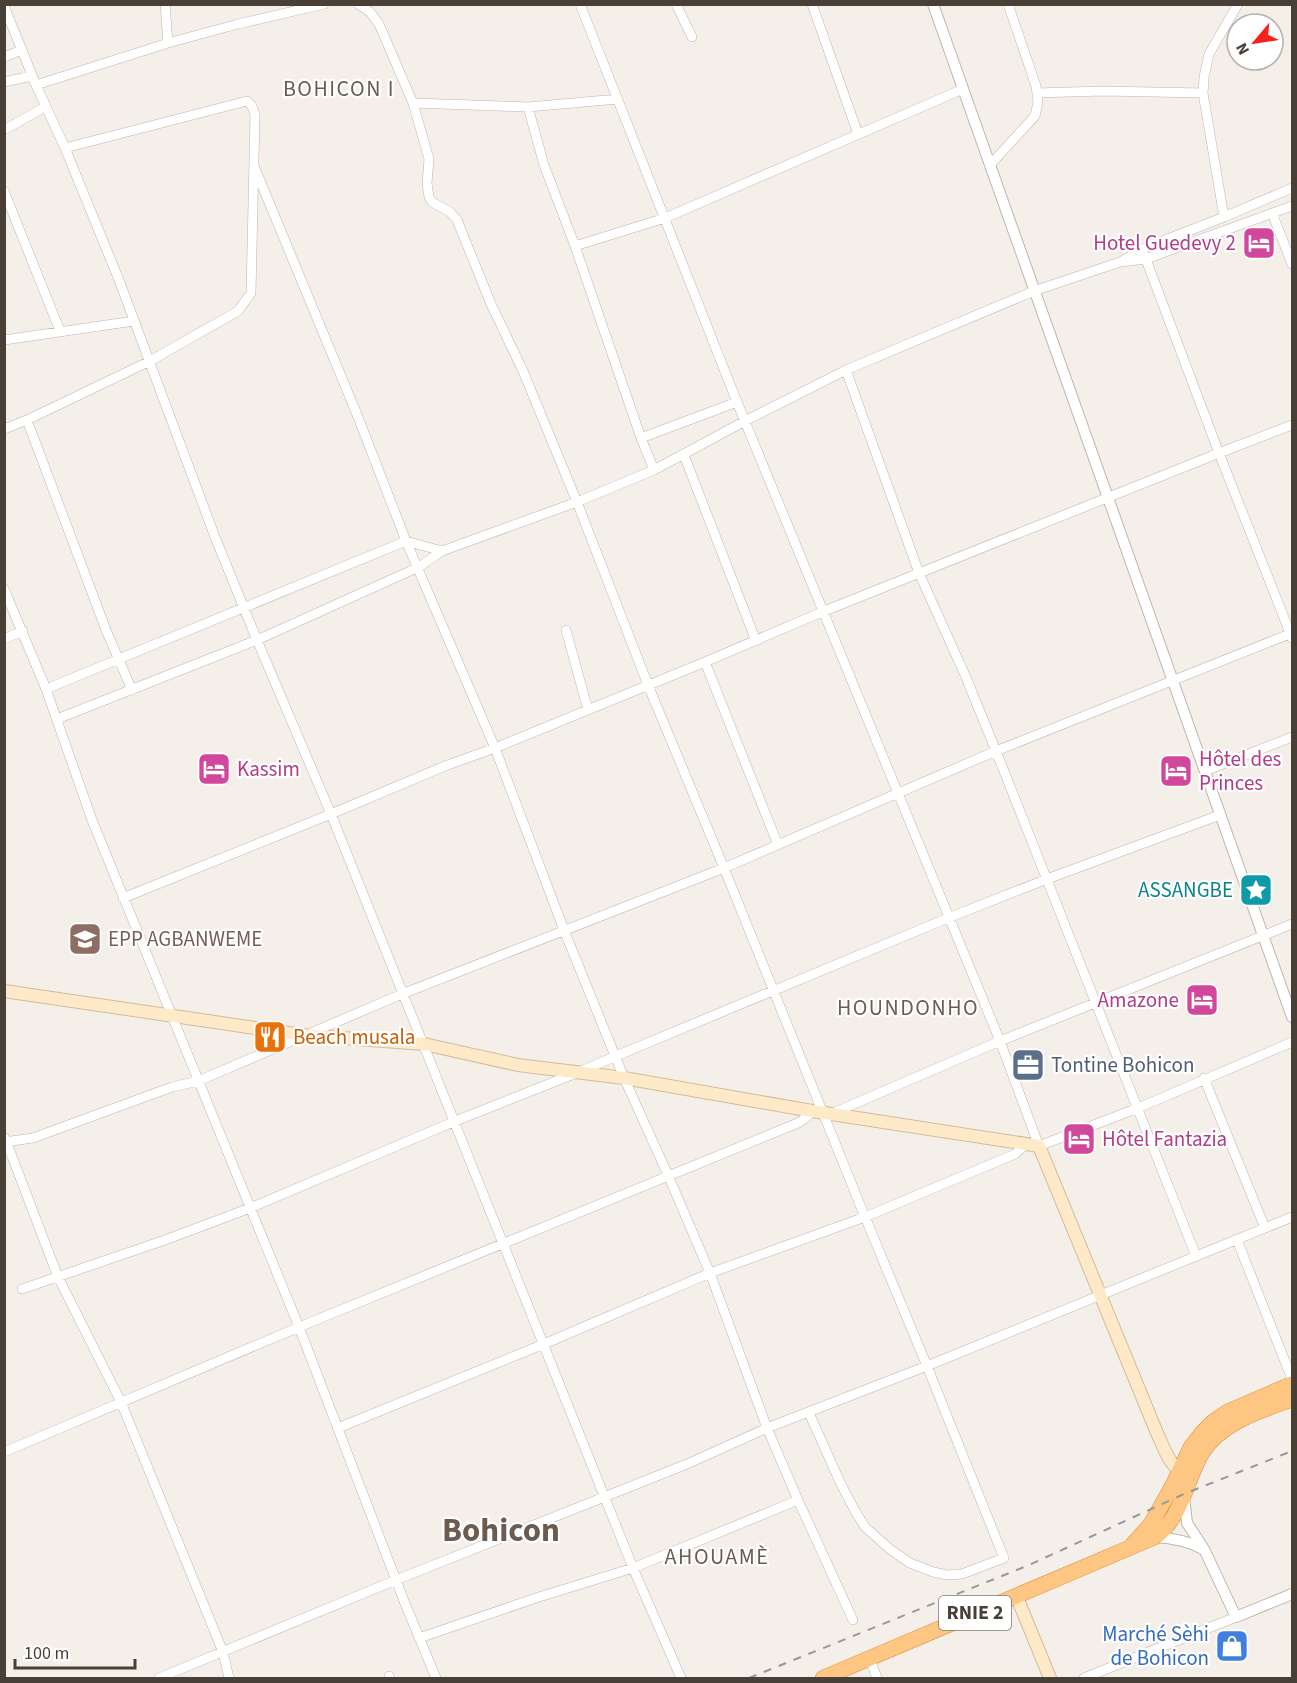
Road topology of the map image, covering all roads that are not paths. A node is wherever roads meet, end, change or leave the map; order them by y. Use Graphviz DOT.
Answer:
graph roads {
  1 [pos="165,4"];
  2 [pos="324,4"];
  3 [pos="358,4"];
  4 [pos="580,4"];
  5 [pos="676,4"];
  6 [pos="812,4"];
  7 [pos="933,4"];
  8 [pos="1008,4"];
  9 [pos="1238,4"];
  10 [pos="4,6"];
  11 [pos="692,38"];
  12 [pos="168,43"];
  13 [pos="22,50"];
  14 [pos="4,57"];
  15 [pos="34,81"];
  16 [pos="4,82"];
  17 [pos="963,89"];
  18 [pos="1037,93"];
  19 [pos="1203,93"];
  20 [pos="618,99"];
  21 [pos="413,103"];
  22 [pos="45,107"];
  23 [pos="528,107"];
  24 [pos="4,130"];
  25 [pos="858,134"];
  26 [pos="65,148"];
  27 [pos="990,165"];
  28 [pos="254,166"];
  29 [pos="1293,188"];
  30 [pos="4,191"];
  31 [pos="1293,206"];
  32 [pos="1272,213"];
  33 [pos="1224,217"];
  34 [pos="665,218"];
  35 [pos="575,246"];
  36 [pos="1142,249"];
  37 [pos="1146,259"];
  38 [pos="1120,262"];
  39 [pos="1293,264"];
  40 [pos="1034,291"];
  41 [pos="134,321"];
  42 [pos="60,331"];
  43 [pos="4,340"];
  44 [pos="150,361"];
  45 [pos="846,370"];
  46 [pos="737,402"];
  47 [pos="27,420"];
  48 [pos="745,421"];
  49 [pos="1293,425"];
  50 [pos="4,429"];
  51 [pos="641,438"];
  52 [pos="1219,453"];
  53 [pos="684,455"];
  54 [pos="654,470"];
  55 [pos="1109,498"];
  56 [pos="577,502"];
  57 [pos="406,541"];
  58 [pos="442,551"];
  59 [pos="419,567"];
  60 [pos="919,573"];
  61 [pos="4,589"];
  62 [pos="243,608"];
  63 [pos="822,612"];
  64 [pos="566,630"];
  65 [pos="23,631"];
  66 [pos="1292,634"];
  67 [pos="4,639"];
  68 [pos="257,640"];
  69 [pos="756,641"];
  70 [pos="119,659"];
  71 [pos="705,662"];
  72 [pos="1173,680"];
  73 [pos="648,685"];
  74 [pos="46,689"];
  75 [pos="132,690"];
  76 [pos="588,710"];
  77 [pos="57,719"];
  78 [pos="1293,736"];
  79 [pos="495,748"];
  80 [pos="996,751"];
  81 [pos="1205,771"];
  82 [pos="897,794"];
  83 [pos="331,814"];
  84 [pos="1220,815"];
  85 [pos="778,845"];
  86 [pos="724,868"];
  87 [pos="1047,879"];
  88 [pos="123,898"];
  89 [pos="948,918"];
  90 [pos="1293,924"];
  91 [pos="564,930"];
  92 [pos="1264,935"];
  93 [pos="773,990"];
  94 [pos="4,991"];
  95 [pos="402,994"];
  96 [pos="1097,1002"];
  97 [pos="170,1014"];
  98 [pos="1293,1017"];
  99 [pos="303,1035"];
  100 [pos="1000,1041"];
  101 [pos="1293,1042"];
  102 [pos="424,1044"];
  103 [pos="616,1056"];
  104 [pos="579,1072"];
  105 [pos="624,1078"];
  106 [pos="1204,1078"];
  107 [pos="198,1081"];
  108 [pos="1138,1108"];
  109 [pos="822,1112"];
  110 [pos="453,1122"];
  111 [pos="5,1140"];
  112 [pos="1033,1145"];
  113 [pos="668,1175"];
  114 [pos="250,1208"];
  115 [pos="864,1217"];
  116 [pos="1293,1217"];
  117 [pos="1265,1228"];
  118 [pos="1236,1239"];
  119 [pos="504,1245"];
  120 [pos="1196,1256"];
  121 [pos="710,1273"];
  122 [pos="58,1277"];
  123 [pos="22,1289"];
  124 [pos="1100,1296"];
  125 [pos="299,1327"];
  126 [pos="544,1344"];
  127 [pos="927,1366"];
  128 [pos="1293,1379"];
  129 [pos="1293,1384"];
  130 [pos="1293,1398"];
  131 [pos="121,1402"];
  132 [pos="809,1413"];
  133 [pos="338,1428"];
  134 [pos="768,1428"];
  135 [pos="4,1452"];
  136 [pos="1185,1475"];
  137 [pos="1184,1494"];
  138 [pos="604,1498"];
  139 [pos="798,1500"];
  140 [pos="1155,1537"];
  141 [pos="1204,1549"];
  142 [pos="1127,1550"];
  143 [pos="633,1568"];
  144 [pos="396,1580"];
  145 [pos="1293,1594"];
  146 [pos="1016,1595"];
  147 [pos="1236,1617"];
  148 [pos="853,1620"];
  149 [pos="419,1638"];
  150 [pos="223,1653"];
  151 [pos="870,1659"];
  152 [pos="159,1678"];
  153 [pos="229,1678"];
  154 [pos="436,1678"];
  155 [pos="681,1678"];
  156 [pos="824,1678"];
  157 [pos="877,1678"];
  158 [pos="1050,1678"];
  159 [pos="1084,1678"];
  1 -- 12 [label="street"];
  2 -- 12 [label="street"];
  3 -- 21 [label="street"];
  4 -- 20 [label="street"];
  5 -- 11 [label="street"];
  6 -- 25 [label="street"];
  7 -- 17 [label="street"];
  8 -- 18 [label="street"];
  9 -- 19 [label="street"];
  10 -- 13 [label="street"];
  12 -- 15 [label="street"];
  13 -- 14 [label="street"];
  13 -- 15 [label="street"];
  15 -- 16 [label="street"];
  15 -- 22 [label="street"];
  17 -- 25 [label="street"];
  17 -- 27 [label="street"];
  18 -- 19 [label="street"];
  18 -- 27 [label="street"];
  19 -- 33 [label="street"];
  20 -- 23 [label="street"];
  20 -- 34 [label="street"];
  21 -- 23 [label="street"];
  21 -- 56 [label="street"];
  22 -- 24 [label="street"];
  22 -- 26 [label="street"];
  23 -- 35 [label="street"];
  25 -- 34 [label="street"];
  26 -- 28 [label="street"];
  26 -- 41 [label="street"];
  27 -- 40 [label="street"];
  28 -- 44 [label="street"];
  28 -- 57 [label="street"];
  29 -- 33 [label="street"];
  30 -- 42 [label="street"];
  31 -- 32 [label="street"];
  32 -- 37 [label="street"];
  32 -- 39 [label="street"];
  33 -- 36 [label="street"];
  34 -- 35 [label="street"];
  34 -- 46 [label="street"];
  35 -- 51 [label="street"];
  36 -- 37 [label="street"];
  36 -- 38 [label="street"];
  37 -- 38 [label="street"];
  37 -- 52 [label="street"];
  38 -- 40 [label="street"];
  40 -- 45 [label="street"];
  40 -- 55 [label="street"];
  41 -- 42 [label="street"];
  41 -- 44 [label="street"];
  42 -- 43 [label="street"];
  44 -- 47 [label="street"];
  44 -- 62 [label="street"];
  45 -- 48 [label="street"];
  45 -- 60 [label="street"];
  46 -- 48 [label="street"];
  46 -- 51 [label="street"];
  47 -- 50 [label="street"];
  47 -- 70 [label="street"];
  48 -- 53 [label="street"];
  48 -- 63 [label="street"];
  49 -- 52 [label="street"];
  51 -- 54 [label="street"];
  52 -- 55 [label="street"];
  52 -- 66 [label="street"];
  53 -- 54 [label="street"];
  53 -- 69 [label="street"];
  54 -- 56 [label="street"];
  55 -- 60 [label="street"];
  55 -- 72 [label="street"];
  56 -- 58 [label="street"];
  56 -- 73 [label="street"];
  57 -- 58 [label="street"];
  57 -- 59 [label="street"];
  57 -- 62 [label="street"];
  58 -- 59 [label="street"];
  59 -- 68 [label="street"];
  59 -- 79 [label="street"];
  60 -- 63 [label="street"];
  60 -- 80 [label="street"];
  61 -- 65 [label="street"];
  62 -- 68 [label="street"];
  62 -- 70 [label="street"];
  63 -- 69 [label="street"];
  63 -- 82 [label="street"];
  64 -- 76 [label="street"];
  65 -- 67 [label="street"];
  65 -- 74 [label="street"];
  66 -- 72 [label="street"];
  68 -- 75 [label="street"];
  68 -- 83 [label="street"];
  69 -- 71 [label="street"];
  70 -- 74 [label="street"];
  70 -- 75 [label="street"];
  71 -- 73 [label="street"];
  71 -- 85 [label="street"];
  72 -- 80 [label="street"];
  72 -- 81 [label="street"];
  73 -- 76 [label="street"];
  73 -- 86 [label="street"];
  74 -- 77 [label="street"];
  75 -- 77 [label="street"];
  76 -- 79 [label="street"];
  77 -- 88 [label="street"];
  78 -- 81 [label="street"];
  79 -- 83 [label="street"];
  79 -- 91 [label="street"];
  80 -- 82 [label="street"];
  80 -- 87 [label="street"];
  81 -- 84 [label="street"];
  82 -- 85 [label="street"];
  82 -- 89 [label="street"];
  83 -- 88 [label="street"];
  83 -- 95 [label="street"];
  84 -- 87 [label="street"];
  84 -- 92 [label="street"];
  85 -- 86 [label="street"];
  86 -- 91 [label="street"];
  86 -- 93 [label="street"];
  87 -- 89 [label="street"];
  87 -- 96 [label="street"];
  88 -- 97 [label="street"];
  89 -- 93 [label="street"];
  89 -- 100 [label="street"];
  90 -- 92 [label="street"];
  91 -- 95 [label="street"];
  91 -- 103 [label="street"];
  92 -- 96 [label="street"];
  92 -- 98 [label="street"];
  93 -- 103 [label="street"];
  93 -- 109 [label="street"];
  94 -- 97 [label="main road"];
  95 -- 99 [label="street"];
  95 -- 102 [label="street"];
  96 -- 100 [label="street"];
  96 -- 108 [label="street"];
  97 -- 99 [label="main road"];
  97 -- 107 [label="street"];
  99 -- 102 [label="main road"];
  99 -- 107 [label="street"];
  100 -- 109 [label="street"];
  100 -- 112 [label="street"];
  101 -- 106 [label="street"];
  102 -- 104 [label="main road"];
  102 -- 110 [label="street"];
  103 -- 104 [label="street"];
  103 -- 105 [label="street"];
  104 -- 105 [label="main road"];
  104 -- 110 [label="street"];
  105 -- 109 [label="main road"];
  105 -- 113 [label="street"];
  106 -- 108 [label="street"];
  106 -- 117 [label="street"];
  107 -- 111 [label="street"];
  107 -- 114 [label="street"];
  108 -- 112 [label="street"];
  108 -- 120 [label="street"];
  109 -- 112 [label="main road"];
  109 -- 113 [label="street"];
  109 -- 115 [label="street"];
  110 -- 114 [label="street"];
  110 -- 119 [label="street"];
  111 -- 122 [label="street"];
  112 -- 115 [label="street"];
  112 -- 124 [label="main road"];
  113 -- 119 [label="street"];
  113 -- 121 [label="street"];
  114 -- 122 [label="street"];
  114 -- 125 [label="street"];
  115 -- 121 [label="street"];
  115 -- 127 [label="street"];
  116 -- 117 [label="street"];
  117 -- 118 [label="street"];
  118 -- 120 [label="street"];
  118 -- 128 [label="street"];
  119 -- 125 [label="street"];
  119 -- 126 [label="street"];
  120 -- 124 [label="street"];
  121 -- 126 [label="street"];
  121 -- 134 [label="street"];
  122 -- 123 [label="street"];
  122 -- 131 [label="street"];
  124 -- 127 [label="street"];
  124 -- 136 [label="main road"];
  125 -- 131 [label="street"];
  125 -- 133 [label="street"];
  126 -- 133 [label="street"];
  126 -- 138 [label="street"];
  127 -- 132 [label="street"];
  127 -- 132 [label="street"];
  129 -- 136 [label="highway, RNIE 2"];
  130 -- 136 [label="highway, RNIE 2"];
  131 -- 135 [label="street"];
  131 -- 150 [label="street"];
  132 -- 134 [label="street"];
  133 -- 144 [label="street"];
  134 -- 138 [label="street"];
  134 -- 139 [label="street"];
  136 -- 137 [label="highway, RNIE 2"];
  136 -- 142 [label="highway, RNIE 2"];
  137 -- 140 [label="highway, RNIE 2"];
  137 -- 141 [label="street"];
  138 -- 143 [label="street"];
  138 -- 144 [label="street"];
  139 -- 143 [label="street"];
  139 -- 148 [label="street"];
  140 -- 141 [label="street"];
  140 -- 142 [label="highway, RNIE 2"];
  141 -- 147 [label="street"];
  142 -- 146 [label="highway, RNIE 2"];
  143 -- 149 [label="street"];
  143 -- 155 [label="street"];
  144 -- 149 [label="street"];
  144 -- 150 [label="street"];
  145 -- 147 [label="street"];
  146 -- 151 [label="highway, RNIE 2"];
  146 -- 158 [label="main road"];
  147 -- 159 [label="street"];
  149 -- 154 [label="street"];
  150 -- 152 [label="street"];
  150 -- 153 [label="street"];
  151 -- 156 [label="highway, RNIE 2"];
  151 -- 157 [label="street"];
}
